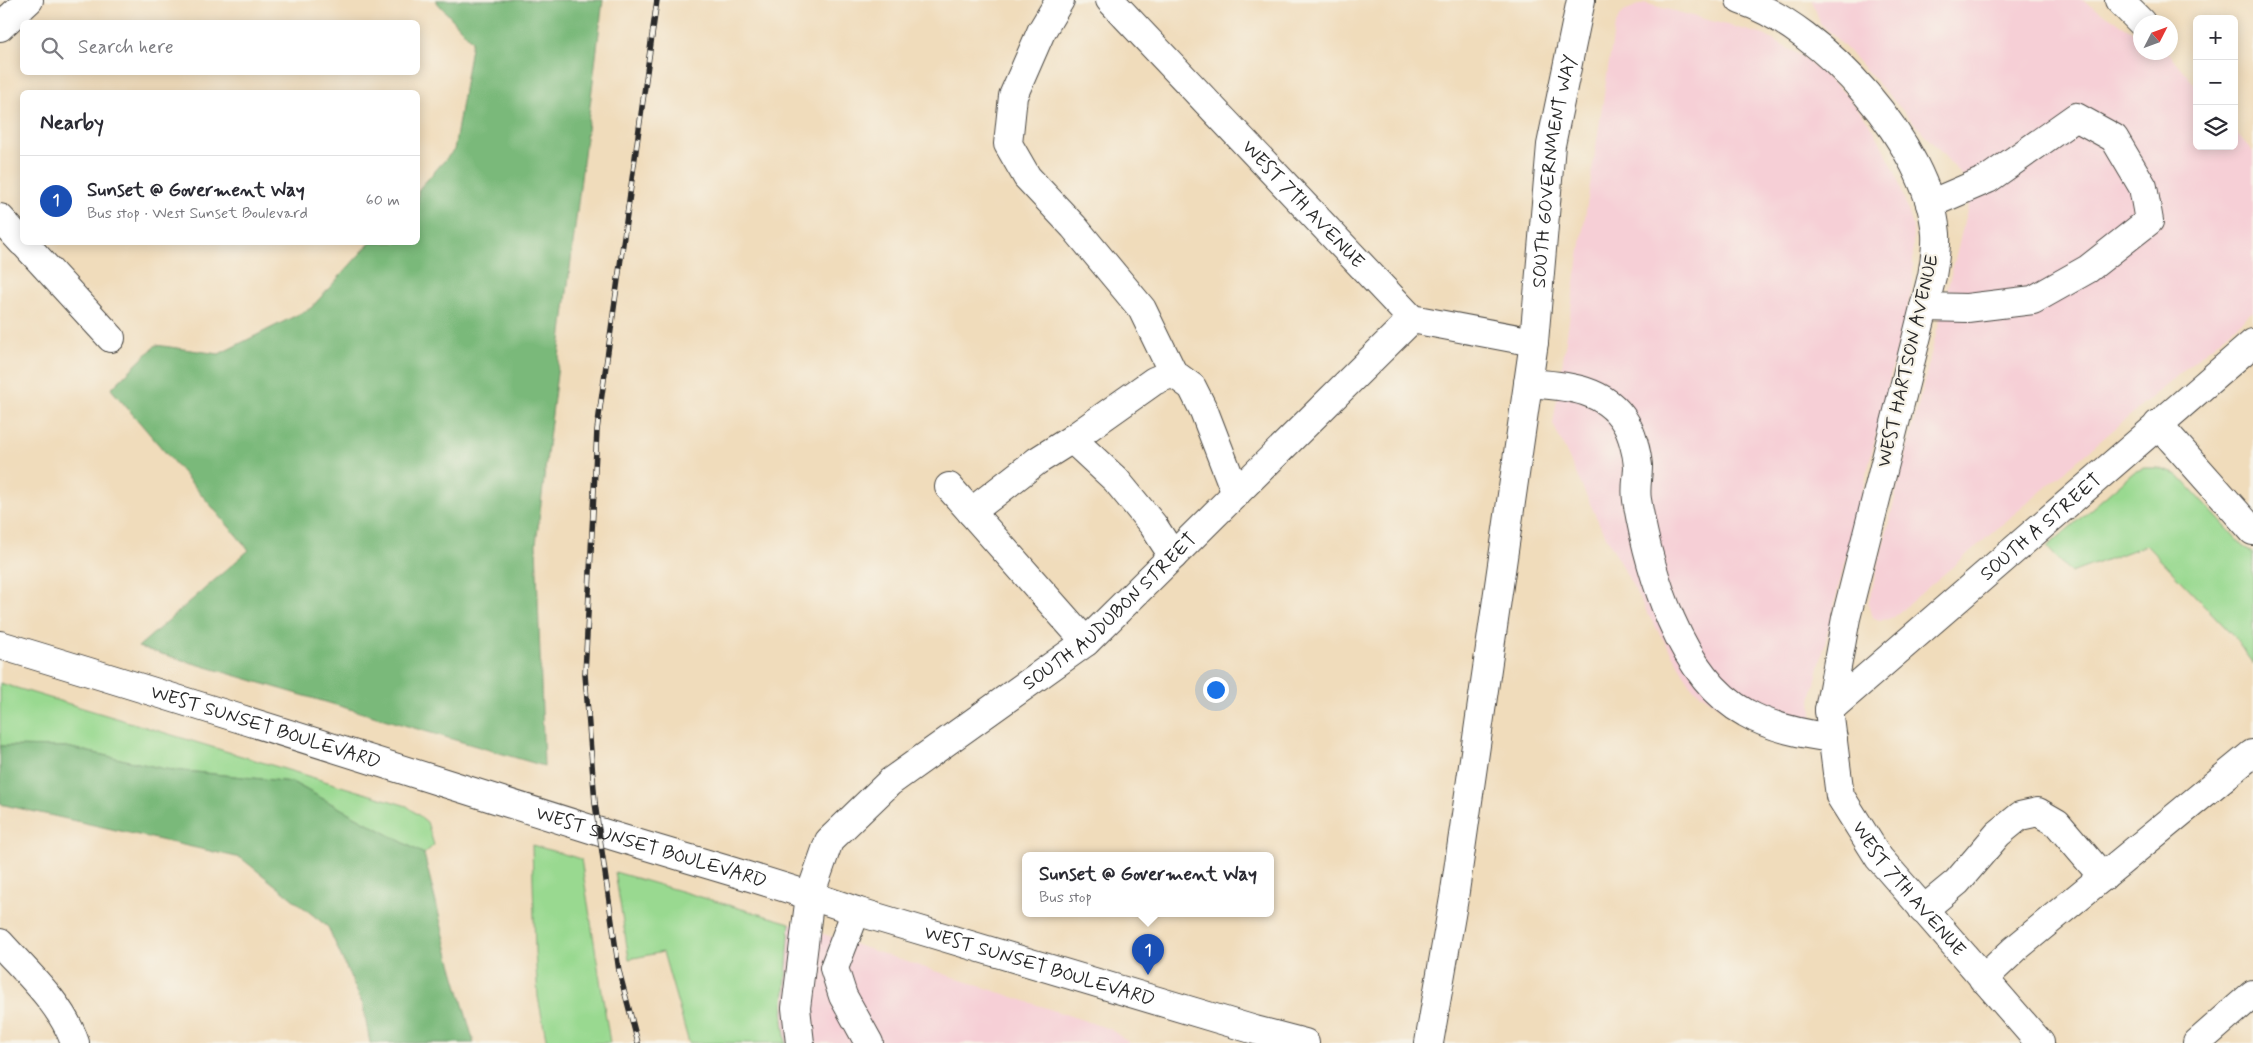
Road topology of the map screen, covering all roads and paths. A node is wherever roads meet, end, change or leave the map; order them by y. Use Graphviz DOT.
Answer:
graph roads {
  1 [pos="29,0"];
  2 [pos="1060,0"];
  3 [pos="1110,0"];
  4 [pos="1581,0"];
  5 [pos="1740,0"];
  6 [pos="2119,0"];
  7 [pos="1770,5"];
  8 [pos="2134,15"];
  9 [pos="0,27"];
  10 [pos="1930,204"];
  11 [pos="0,218"];
  12 [pos="20,239"];
  13 [pos="26,245"];
  14 [pos="1924,308"];
  15 [pos="1412,319"];
  16 [pos="111,338"];
  17 [pos="1534,342"];
  18 [pos="2253,343"];
  19 [pos="1173,373"];
  20 [pos="1528,383"];
  21 [pos="2158,424"];
  22 [pos="1072,439"];
  23 [pos="948,486"];
  24 [pos="1236,494"];
  25 [pos="971,512"];
  26 [pos="2253,531"];
  27 [pos="1173,556"];
  28 [pos="1086,642"];
  29 [pos="0,645"];
  30 [pos="1829,710"];
  31 [pos="1833,738"];
  32 [pos="2252,754"];
  33 [pos="2104,877"];
  34 [pos="810,895"];
  35 [pos="1923,910"];
  36 [pos="856,911"];
  37 [pos="0,943"];
  38 [pos="1983,979"];
  39 [pos="2253,994"];
  40 [pos="75,1043"];
  41 [pos="800,1043"];
  42 [pos="869,1043"];
  43 [pos="1305,1043"];
  44 [pos="1429,1043"];
  45 [pos="2040,1043"];
  46 [pos="2197,1043"];
  1 -- 9 [label="street"];
  2 -- 19 [label="street"];
  3 -- 15 [label="street, WEST 7TH AVENUE"];
  4 -- 17 [label="street, SOUTH GOVERNMENT WAY"];
  5 -- 7 [label="street, WEST HARTSON AVENUE"];
  6 -- 8 [label="street"];
  7 -- 10 [label="street, WEST HARTSON AVENUE"];
  10 -- 14 [label="street, WEST HARTSON AVENUE"];
  10 -- 14 [label="street"];
  11 -- 12 [label="street"];
  13 -- 16 [label="street"];
  14 -- 30 [label="street, WEST HARTSON AVENUE"];
  15 -- 17 [label="street"];
  15 -- 24 [label="street, SOUTH AUDUBON STREET"];
  17 -- 20 [label="street, SOUTH GOVERNMENT WAY"];
  18 -- 21 [label="street, SOUTH A STREET"];
  19 -- 22 [label="street"];
  19 -- 24 [label="street"];
  20 -- 31 [label="street"];
  20 -- 44 [label="street, SOUTH GOVERNMENT WAY"];
  21 -- 26 [label="street"];
  21 -- 30 [label="street, SOUTH A STREET"];
  22 -- 25 [label="street"];
  22 -- 27 [label="street"];
  23 -- 25 [label="street"];
  24 -- 27 [label="street, SOUTH AUDUBON STREET"];
  25 -- 28 [label="street"];
  27 -- 28 [label="street, SOUTH AUDUBON STREET"];
  28 -- 34 [label="street, SOUTH AUDUBON STREET"];
  29 -- 34 [label="street, WEST SUNSET BOULEVARD"];
  30 -- 31 [label="street, WEST 7TH AVENUE"];
  31 -- 35 [label="street, WEST 7TH AVENUE"];
  32 -- 33 [label="street"];
  33 -- 35 [label="street"];
  33 -- 38 [label="street"];
  34 -- 36 [label="street, WEST SUNSET BOULEVARD"];
  34 -- 41 [label="street, SOUTH AUDUBON STREET"];
  35 -- 38 [label="street, WEST 7TH AVENUE"];
  36 -- 42 [label="street"];
  36 -- 43 [label="street, WEST SUNSET BOULEVARD"];
  37 -- 40 [label="street"];
  38 -- 45 [label="street, WEST 7TH AVENUE"];
  39 -- 46 [label="street"];
}
